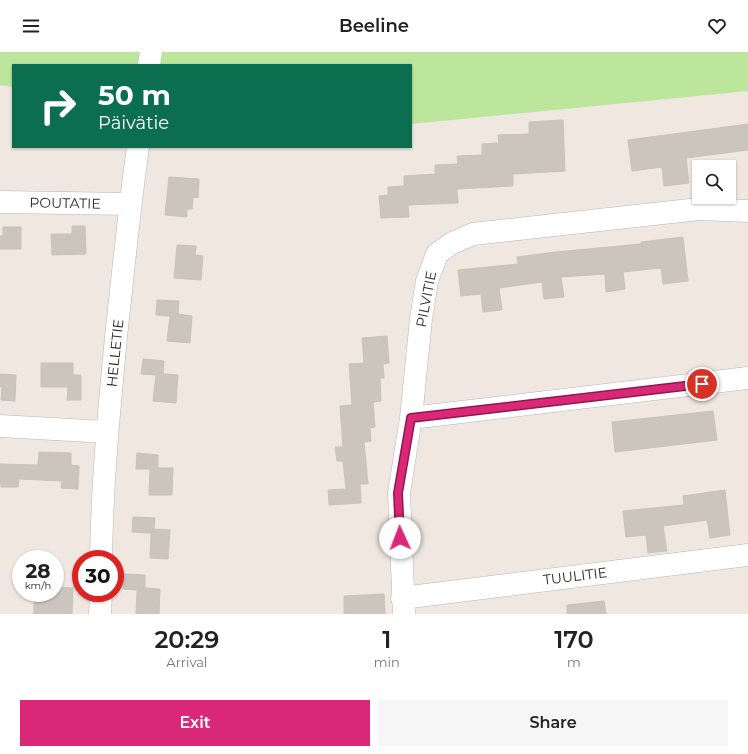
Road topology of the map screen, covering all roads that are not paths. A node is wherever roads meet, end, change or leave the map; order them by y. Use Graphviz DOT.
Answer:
graph roads {
  1 [pos="151,52"];
  2 [pos="149,64"];
  3 [pos="138,148"];
  4 [pos="0,202"];
  5 [pos="130,204"];
  6 [pos="748,211"];
  7 [pos="748,378"];
  8 [pos="411,418"];
  9 [pos="0,426"];
  10 [pos="107,432"];
  11 [pos="101,550"];
  12 [pos="748,555"];
  13 [pos="100,602"];
  14 [pos="403,606"];
  15 [pos="100,614"];
  1 -- 2 [label="street"];
  3 -- 5 [label="street, HELLETIE"];
  4 -- 5 [label="street, POUTATIE"];
  5 -- 10 [label="street, HELLETIE"];
  6 -- 8 [label="street, PILVITIE"];
  7 -- 8 [label="street"];
  8 -- 14 [label="street, PILVITIE"];
  9 -- 10 [label="street"];
  10 -- 11 [label="street, HELLETIE"];
  12 -- 14 [label="street, TUULITIE"];
  13 -- 15 [label="street"];
}
